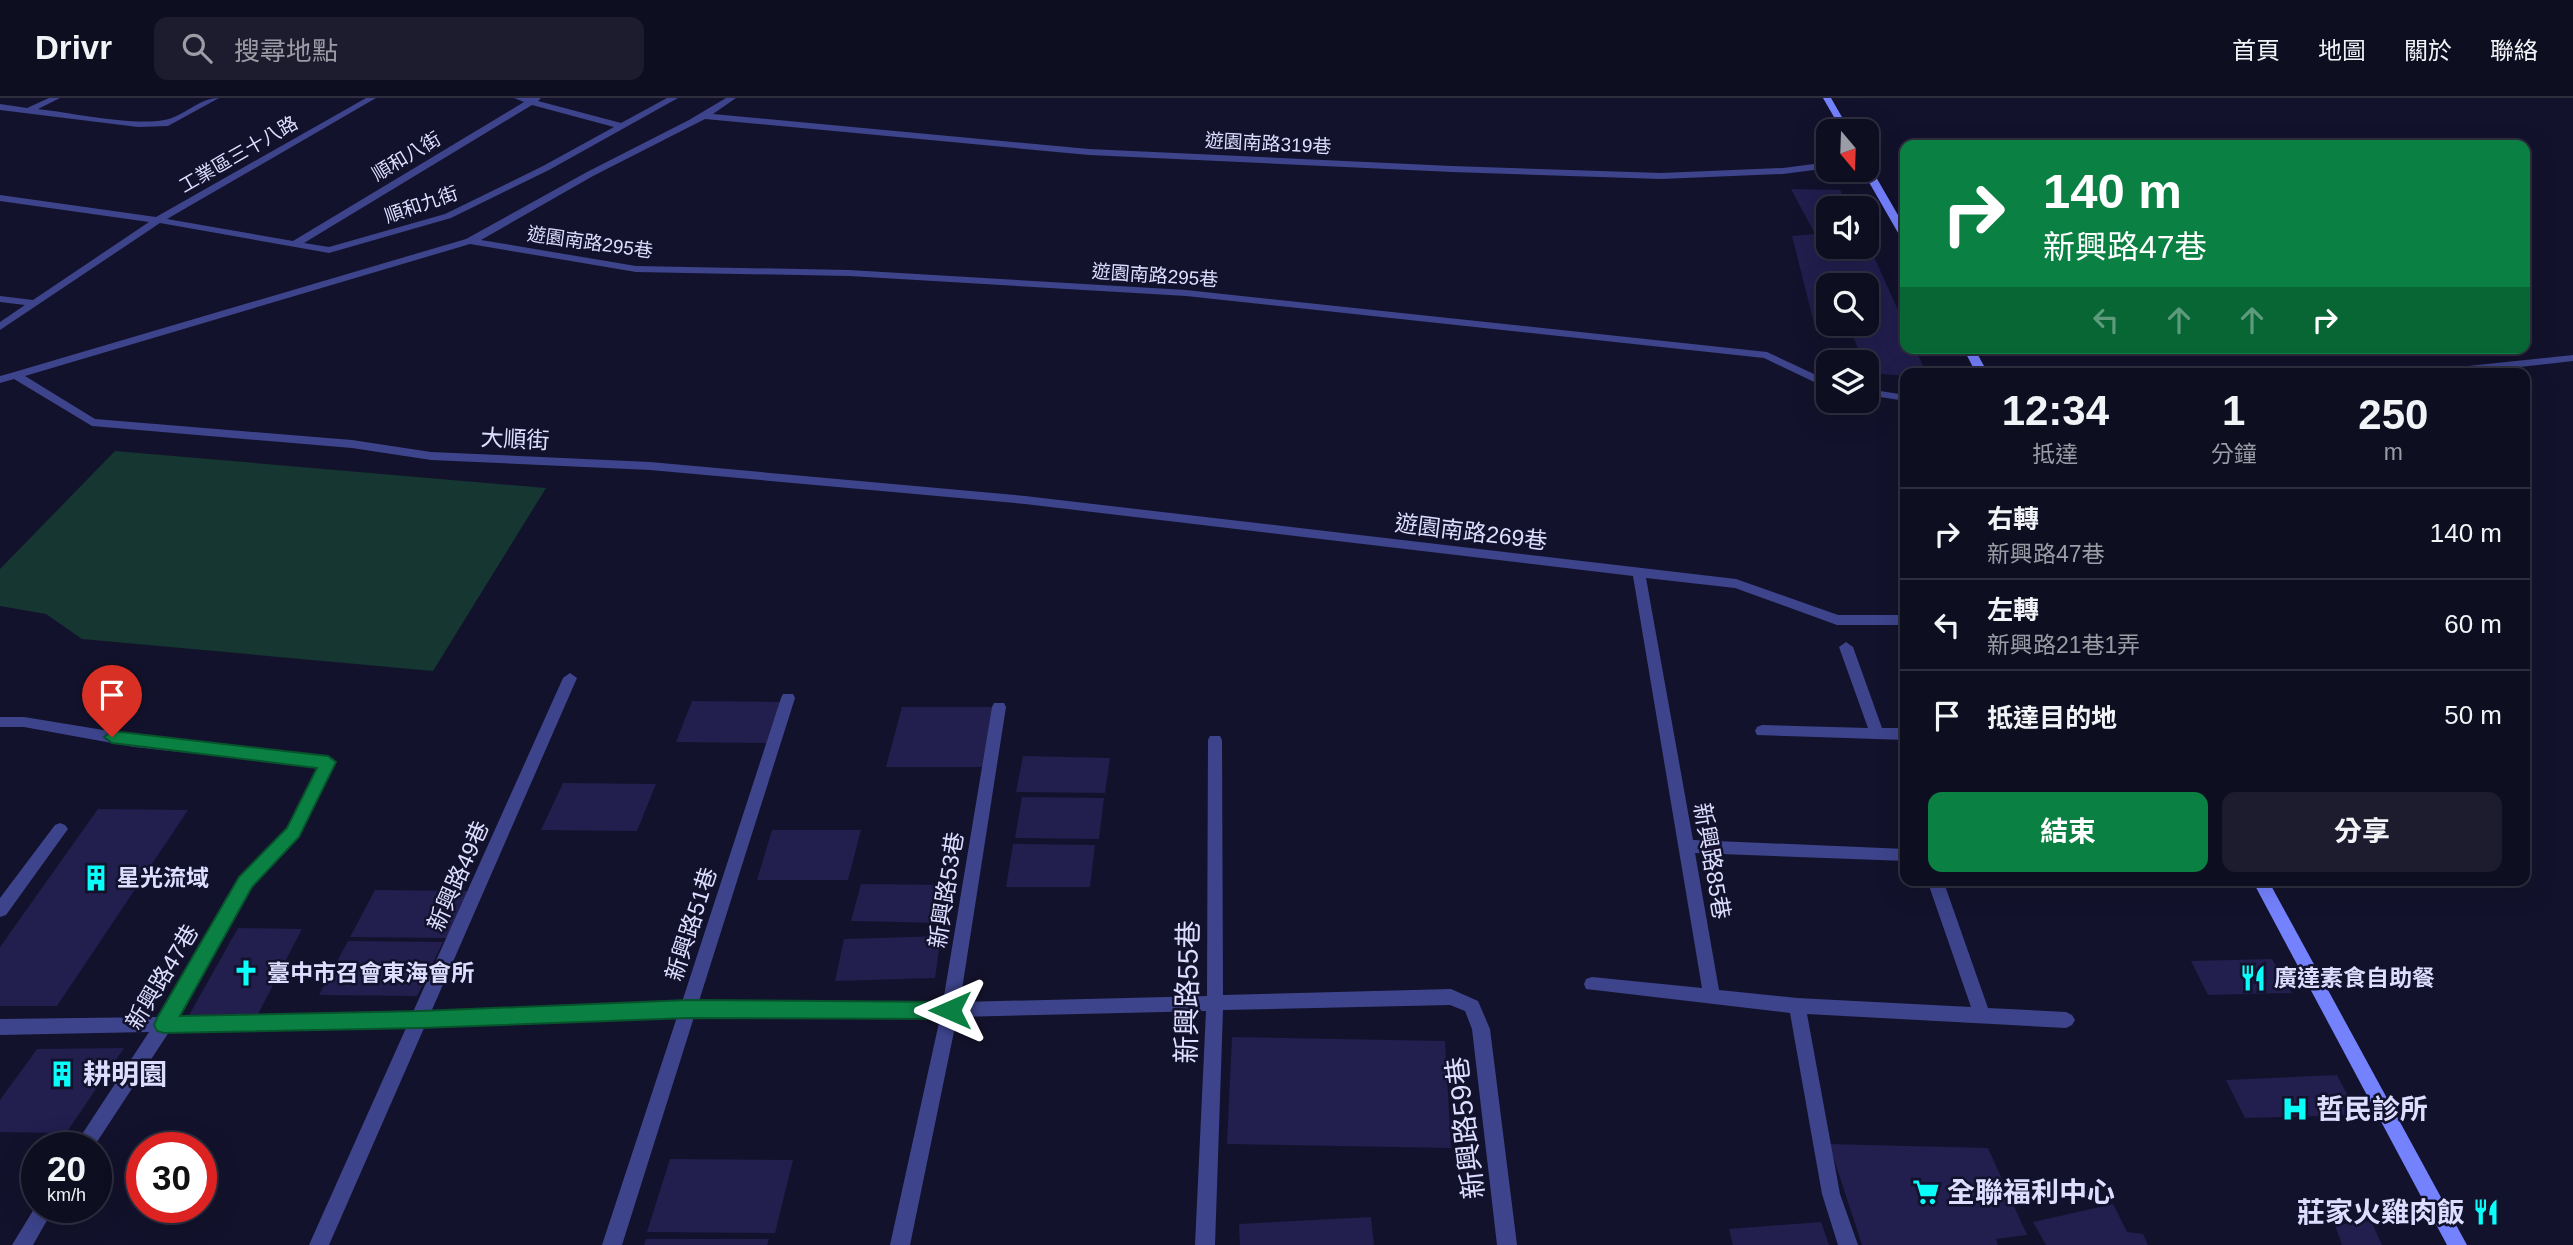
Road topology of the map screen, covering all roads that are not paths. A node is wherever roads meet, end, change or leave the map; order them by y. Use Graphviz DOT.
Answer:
graph roads {
  1 [pos="56,98"];
  2 [pos="215,98"];
  3 [pos="372,98"];
  4 [pos="517,98"];
  5 [pos="674,98"];
  6 [pos="732,98"];
  7 [pos="1827,98"];
  8 [pos="534,100"];
  9 [pos="0,107"];
  10 [pos="29,110"];
  11 [pos="706,116"];
  12 [pos="1839,119"];
  13 [pos="621,126"];
  14 [pos="1816,167"];
  15 [pos="1874,182"];
  16 [pos="0,198"];
  17 [pos="158,220"];
  18 [pos="1900,228"];
  19 [pos="470,241"];
  20 [pos="294,244"];
  21 [pos="0,299"];
  22 [pos="32,303"];
  23 [pos="0,327"];
  24 [pos="2573,358"];
  25 [pos="2478,368"];
  26 [pos="15,375"];
  27 [pos="0,380"];
  28 [pos="1816,380"];
  29 [pos="1879,394"];
  30 [pos="1900,397"];
  31 [pos="1026,499"];
  32 [pos="1639,573"];
  33 [pos="1900,620"];
  34 [pos="1846,647"];
  35 [pos="570,678"];
  36 [pos="788,698"];
  37 [pos="999,707"];
  38 [pos="0,722"];
  39 [pos="1762,731"];
  40 [pos="1877,733"];
  41 [pos="1900,734"];
  42 [pos="1215,740"];
  43 [pos="60,829"];
  44 [pos="1686,846"];
  45 [pos="1900,855"];
  46 [pos="1937,886"];
  47 [pos="2263,886"];
  48 [pos="0,910"];
  49 [pos="1592,984"];
  50 [pos="1712,997"];
  51 [pos="1215,1005"];
  52 [pos="1797,1006"];
  53 [pos="688,1009"];
  54 [pos="950,1010"];
  55 [pos="1981,1013"];
  56 [pos="420,1020"];
  57 [pos="2066,1020"];
  58 [pos="164,1025"];
  59 [pos="0,1027"];
  60 [pos="93,1132"];
  61 [pos="36,1223"];
  62 [pos="22,1245"];
  63 [pos="319,1245"];
  64 [pos="612,1245"];
  65 [pos="900,1245"];
  66 [pos="1205,1245"];
  67 [pos="1507,1245"];
  68 [pos="1848,1245"];
  69 [pos="2457,1245"];
  1 -- 10 [label="street"];
  2 -- 10 [label="street"];
  3 -- 17 [label="street, 工業區三十八路"];
  4 -- 8 [label="street"];
  5 -- 13 [label="street, 順和九街"];
  6 -- 11 [label="street"];
  7 -- 12 [label="street"];
  8 -- 13 [label="street"];
  8 -- 20 [label="street, 順和八街"];
  9 -- 10 [label="street"];
  11 -- 14 [label="street, 遊園南路319巷"];
  11 -- 19 [label="street"];
  13 -- 20 [label="street, 順和九街"];
  15 -- 18 [label="street"];
  16 -- 17 [label="street"];
  17 -- 20 [label="street, 順和九街"];
  17 -- 22 [label="street, 工業區三十八路"];
  19 -- 26 [label="street"];
  19 -- 28 [label="street, 遊園南路295巷"];
  21 -- 22 [label="street"];
  22 -- 23 [label="street, 工業區三十八路"];
  24 -- 25 [label="street"];
  26 -- 27 [label="street"];
  26 -- 31 [label="street, 大順街"];
  29 -- 30 [label="street"];
  31 -- 32 [label="street, 遊園南路269巷"];
  32 -- 33 [label="street, 遊園南路269巷"];
  32 -- 44 [label="street, 新興路85巷"];
  34 -- 40 [label="street"];
  35 -- 56 [label="street, 新興路49巷"];
  36 -- 53 [label="street, 新興路51巷"];
  37 -- 54 [label="street, 新興路53巷"];
  38 -- 58 [label="street, 新興路47巷"];
  39 -- 40 [label="street"];
  40 -- 41 [label="street"];
  42 -- 51 [label="street, 新興路55巷"];
  43 -- 48 [label="street"];
  44 -- 45 [label="street"];
  44 -- 50 [label="street, 新興路85巷"];
  46 -- 55 [label="street"];
  47 -- 69 [label="street"];
  49 -- 50 [label="street"];
  50 -- 52 [label="street"];
  51 -- 54 [label="street"];
  51 -- 66 [label="street, 新興路55巷"];
  51 -- 67 [label="street, 新興路59巷"];
  52 -- 55 [label="street"];
  52 -- 68 [label="street"];
  53 -- 54 [label="street"];
  53 -- 56 [label="street"];
  53 -- 64 [label="street, 新興路51巷"];
  54 -- 65 [label="street, 新興路53巷"];
  55 -- 57 [label="street"];
  56 -- 58 [label="street"];
  56 -- 63 [label="street, 新興路49巷"];
  58 -- 59 [label="street"];
  58 -- 60 [label="street, 新興路47巷"];
  61 -- 62 [label="street"];
}
